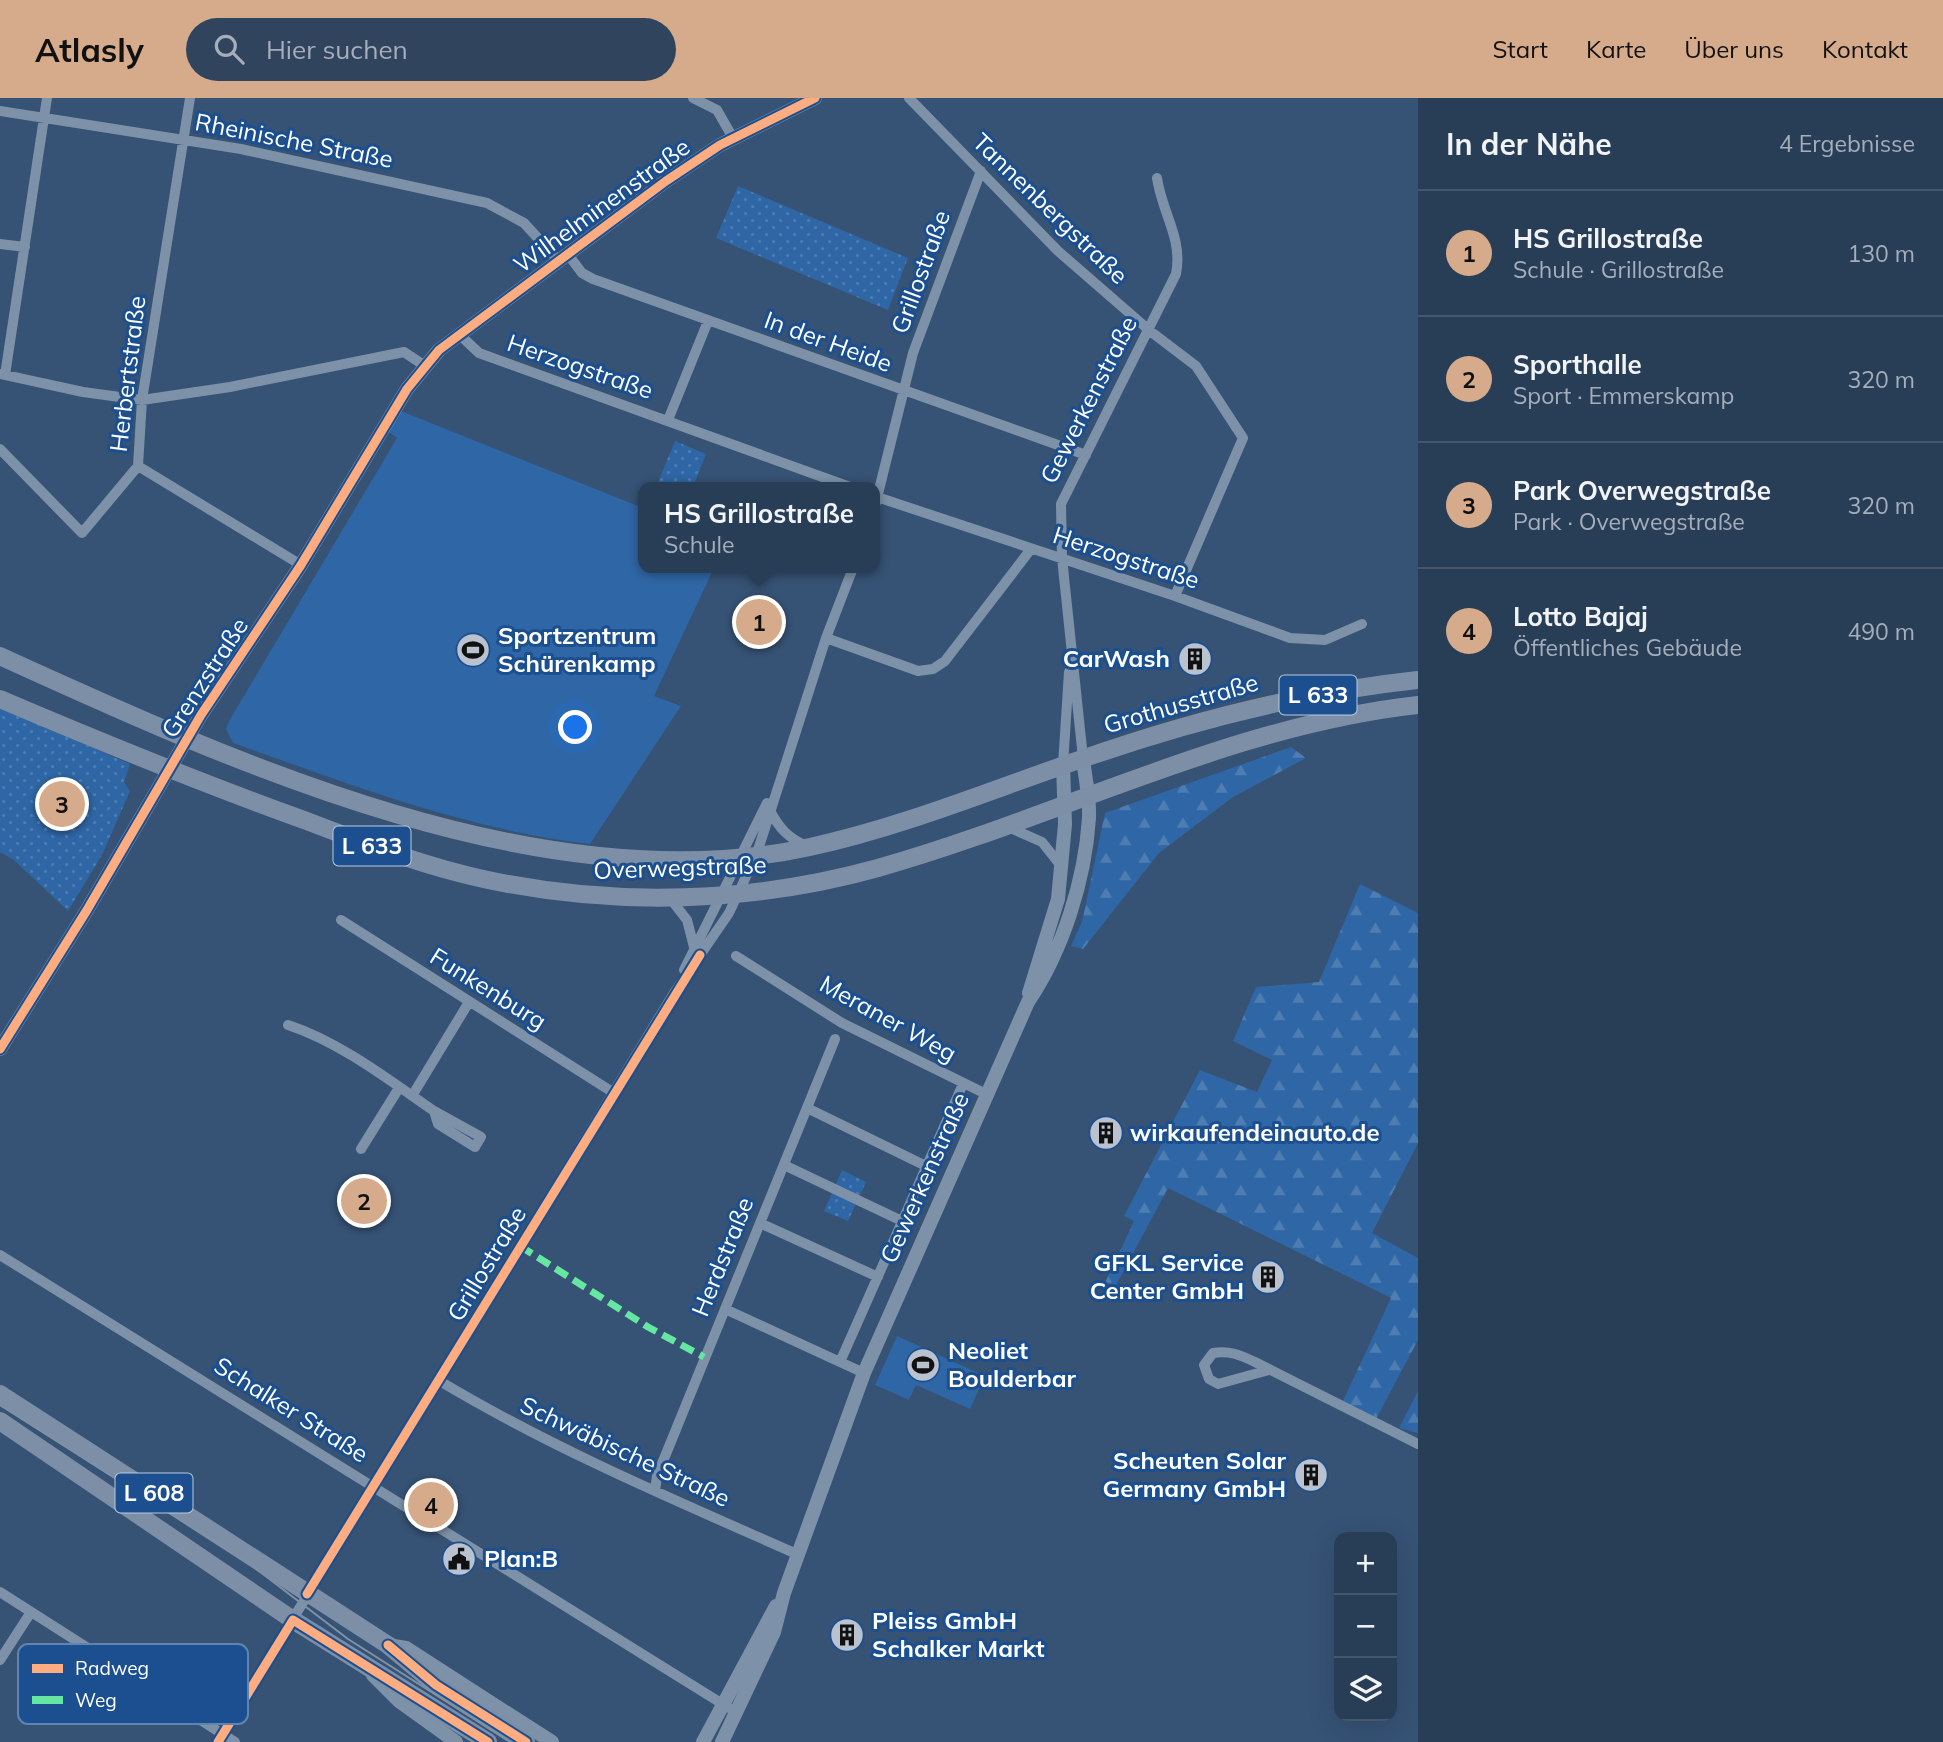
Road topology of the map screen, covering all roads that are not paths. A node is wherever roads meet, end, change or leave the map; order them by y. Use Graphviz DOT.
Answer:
graph roads {
  1 [pos="47,98"];
  2 [pos="190,98"];
  3 [pos="693,98"];
  4 [pos="815,98"];
  5 [pos="909,98"];
  6 [pos="0,111"];
  7 [pos="44,118"];
  8 [pos="733,138"];
  9 [pos="183,140"];
  10 [pos="981,172"];
  11 [pos="1157,178"];
  12 [pos="0,244"];
  13 [pos="25,247"];
  14 [pos="563,257"];
  15 [pos="709,321"];
  16 [pos="1150,331"];
  17 [pos="460,335"];
  18 [pos="425,366"];
  19 [pos="2,374"];
  20 [pos="902,392"];
  21 [pos="142,400"];
  22 [pos="668,420"];
  23 [pos="0,449"];
  24 [pos="1086,455"];
  25 [pos="138,466"];
  26 [pos="836,482"];
  27 [pos="880,484"];
  28 [pos="880,498"];
  29 [pos="1031,549"];
  30 [pos="1062,558"];
  31 [pos="301,565"];
  32 [pos="851,573"];
  33 [pos="1175,596"];
  34 [pos="1362,624"];
  35 [pos="826,638"];
  36 [pos="1070,651"];
  37 [pos="0,656"];
  38 [pos="1418,680"];
  39 [pos="0,699"];
  40 [pos="1418,705"];
  41 [pos="186,740"];
  42 [pos="1083,758"];
  43 [pos="1063,765"];
  44 [pos="169,771"];
  45 [pos="783,773"];
  46 [pos="1088,796"];
  47 [pos="1065,803"];
  48 [pos="771,811"];
  49 [pos="1004,825"];
  50 [pos="810,847"];
  51 [pos="749,854"];
  52 [pos="1061,866"];
  53 [pos="732,893"];
  54 [pos="669,897"];
  55 [pos="341,920"];
  56 [pos="694,947"];
  57 [pos="736,956"];
  58 [pos="674,993"];
  59 [pos="469,1002"];
  60 [pos="1028,1002"];
  61 [pos="288,1025"];
  62 [pos="835,1039"];
  63 [pos="0,1049"];
  64 [pos="963,1084"];
  65 [pos="399,1088"];
  66 [pos="614,1093"];
  67 [pos="986,1094"];
  68 [pos="412,1096"];
  69 [pos="807,1108"];
  70 [pos="434,1111"];
  71 [pos="361,1149"];
  72 [pos="784,1165"];
  73 [pos="928,1167"];
  74 [pos="902,1221"];
  75 [pos="760,1223"];
  76 [pos="0,1255"];
  77 [pos="878,1278"];
  78 [pos="725,1309"];
  79 [pos="840,1362"];
  80 [pos="1269,1370"];
  81 [pos="864,1373"];
  82 [pos="438,1380"];
  83 [pos="0,1394"];
  84 [pos="0,1421"];
  85 [pos="1418,1444"];
  86 [pos="373,1486"];
  87 [pos="655,1492"];
  88 [pos="799,1555"];
  89 [pos="0,1592"];
  90 [pos="307,1594"];
  91 [pos="31,1612"];
  92 [pos="293,1620"];
  93 [pos="79,1644"];
  94 [pos="388,1645"];
  95 [pos="0,1660"];
  96 [pos="358,1660"];
  97 [pos="248,1694"];
  98 [pos="730,1709"];
  99 [pos="200,1724"];
  100 [pos="221,1738"];
  101 [pos="235,1742"];
  102 [pos="456,1742"];
  103 [pos="488,1742"];
  104 [pos="526,1742"];
  105 [pos="552,1742"];
  106 [pos="703,1742"];
  107 [pos="722,1742"];
  1 -- 7 [label="street"];
  2 -- 9 [label="street, Herbertstraße"];
  3 -- 8 [label="street"];
  4 -- 8 [label="street, Wilhelminenstraße"];
  5 -- 10 [label="street, Tannenbergstraße"];
  6 -- 7 [label="street, Rheinische Straße"];
  7 -- 9 [label="street, Rheinische Straße"];
  7 -- 13 [label="street"];
  8 -- 14 [label="street, Wilhelminenstraße"];
  9 -- 14 [label="street, Rheinische Straße"];
  9 -- 21 [label="street, Herbertstraße"];
  10 -- 16 [label="street, Tannenbergstraße"];
  10 -- 20 [label="street, Grillostraße"];
  11 -- 16 [label="street, Gewerkenstraße"];
  12 -- 13 [label="street"];
  13 -- 19 [label="street"];
  14 -- 15 [label="street, In der Heide"];
  14 -- 17 [label="street, Wilhelminenstraße"];
  15 -- 20 [label="street, In der Heide"];
  15 -- 22 [label="street"];
  16 -- 24 [label="street, Gewerkenstraße"];
  16 -- 33 [label="street, Tannenbergstraße"];
  17 -- 18 [label="street, Wilhelminenstraße"];
  17 -- 22 [label="street, Herzogstraße"];
  18 -- 21 [label="street"];
  18 -- 31 [label="street, Grenzstraße"];
  19 -- 21 [label="street"];
  20 -- 24 [label="street, In der Heide"];
  20 -- 27 [label="street, Grillostraße"];
  21 -- 25 [label="street, Herbertstraße"];
  22 -- 26 [label="street, Herzogstraße"];
  23 -- 25 [label="street"];
  24 -- 30 [label="street, Gewerkenstraße"];
  25 -- 31 [label="street, Herbertstraße"];
  28 -- 29 [label="street, Herzogstraße"];
  29 -- 30 [label="street, Herzogstraße"];
  29 -- 35 [label="street"];
  30 -- 33 [label="street, Herzogstraße"];
  30 -- 36 [label="street, Gewerkenstraße"];
  31 -- 41 [label="street, Grenzstraße"];
  32 -- 35 [label="street, Grillostraße"];
  33 -- 34 [label="street, Herzogstraße"];
  35 -- 45 [label="street, Grillostraße"];
  36 -- 42 [label="street, Gewerkenstraße"];
  36 -- 43 [label="street, Gewerkenstraße"];
  37 -- 41 [label="main road, Overwegstraße / L 633"];
  38 -- 42 [label="main road, Grothusstraße / L 633"];
  39 -- 44 [label="main road, Overwegstraße / L 633"];
  40 -- 46 [label="main road, L 633"];
  41 -- 44 [label="street, Grenzstraße"];
  41 -- 51 [label="main road, Overwegstraße / L 633"];
  42 -- 43 [label="main road, Overwegstraße / L 633"];
  42 -- 46 [label="street, Gewerkenstraße"];
  43 -- 47 [label="street, Gewerkenstraße"];
  43 -- 50 [label="main road, Overwegstraße / L 633"];
  44 -- 54 [label="main road, Overwegstraße / L 633"];
  44 -- 63 [label="street, Grenzstraße"];
  45 -- 48 [label="street, Grillostraße"];
  45 -- 51 [label="street, Grillostraße"];
  46 -- 47 [label="main road, Overwegstraße / L 633"];
  46 -- 60 [label="street, Gewerkenstraße"];
  47 -- 49 [label="main road, Overwegstraße / L 633"];
  47 -- 52 [label="street, Gewerkenstraße"];
  48 -- 50 [label="street"];
  48 -- 51 [label="street, Grillostraße"];
  49 -- 52 [label="street"];
  49 -- 53 [label="main road, Overwegstraße / L 633"];
  50 -- 51 [label="main road, Overwegstraße / L 633"];
  51 -- 53 [label="street, Grillostraße"];
  51 -- 53 [label="street, Grillostraße"];
  52 -- 60 [label="street, Gewerkenstraße"];
  53 -- 54 [label="main road, Overwegstraße / L 633"];
  53 -- 56 [label="street, Grillostraße"];
  53 -- 58 [label="street, Grillostraße"];
  54 -- 56 [label="street"];
  55 -- 59 [label="street, Funkenburg"];
  56 -- 58 [label="street, Grillostraße"];
  57 -- 64 [label="street, Meraner Weg"];
  58 -- 66 [label="street, Grillostraße"];
  59 -- 66 [label="street, Funkenburg"];
  59 -- 68 [label="street"];
  60 -- 67 [label="street, Gewerkenstraße"];
  61 -- 65 [label="street"];
  62 -- 69 [label="street, Herdstraße"];
  64 -- 67 [label="street, Meraner Weg"];
  64 -- 73 [label="street, Gewerkenstraße"];
  65 -- 68 [label="street"];
  65 -- 71 [label="street"];
  66 -- 82 [label="street, Grillostraße"];
  67 -- 81 [label="street, Gewerkenstraße"];
  68 -- 70 [label="street"];
  69 -- 72 [label="street, Herdstraße"];
  69 -- 73 [label="street"];
  72 -- 74 [label="street"];
  72 -- 75 [label="street, Herdstraße"];
  73 -- 74 [label="street, Gewerkenstraße"];
  74 -- 77 [label="street, Gewerkenstraße"];
  75 -- 77 [label="street"];
  75 -- 78 [label="street, Herdstraße"];
  76 -- 86 [label="street, Schalker Straße"];
  77 -- 79 [label="street, Gewerkenstraße"];
  78 -- 79 [label="street"];
  78 -- 87 [label="street, Herdstraße"];
  79 -- 81 [label="street"];
  80 -- 80 [label="street"];
  80 -- 85 [label="street"];
  81 -- 88 [label="street, Gewerkenstraße"];
  82 -- 86 [label="street, Grillostraße"];
  82 -- 87 [label="street, Schwäbische Straße"];
  83 -- 90 [label="main road, L 608"];
  84 -- 92 [label="main road, L 608"];
  86 -- 90 [label="street, Grillostraße"];
  86 -- 98 [label="street, Schalker Straße"];
  87 -- 88 [label="street, Schwäbische Straße"];
  88 -- 98 [label="street, Gewerkenstraße"];
  89 -- 91 [label="street"];
  90 -- 92 [label="street, Grillostraße"];
  90 -- 94 [label="main road, L 608"];
  91 -- 93 [label="street"];
  91 -- 95 [label="street"];
  92 -- 96 [label="main road, L 608"];
  92 -- 97 [label="street, Grillostraße"];
  94 -- 104 [label="main road, L 608"];
  94 -- 105 [label="street"];
  96 -- 102 [label="street"];
  96 -- 103 [label="main road, L 608"];
  98 -- 106 [label="street"];
  98 -- 107 [label="street"];
  99 -- 100 [label="street"];
  100 -- 101 [label="street"];
}
